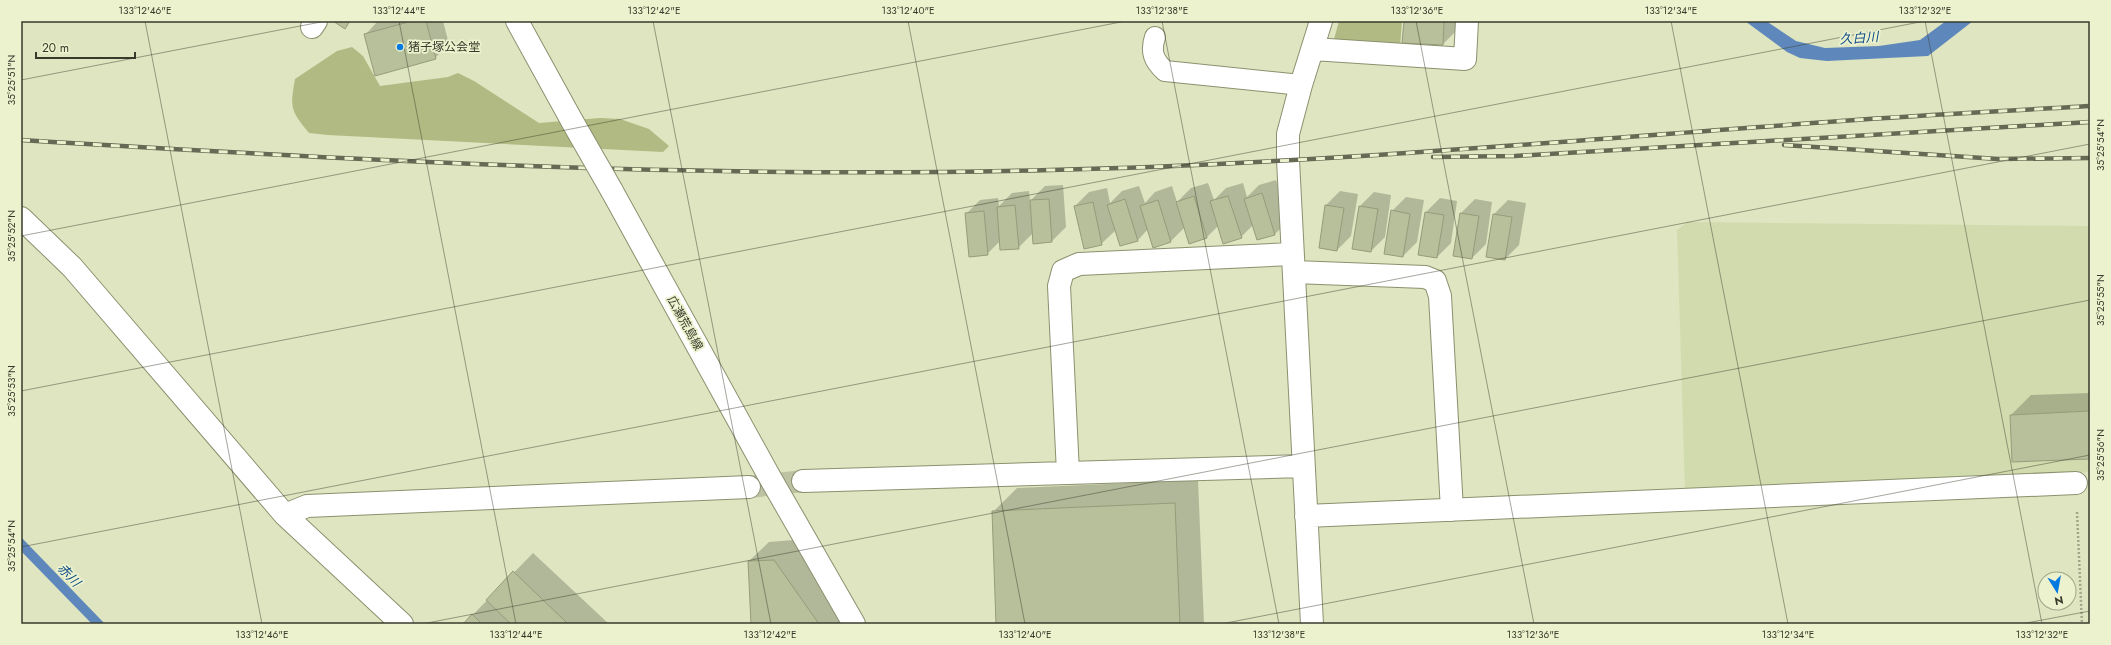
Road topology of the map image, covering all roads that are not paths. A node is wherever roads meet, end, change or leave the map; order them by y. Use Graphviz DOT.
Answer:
graph roads {
  1 [pos="517,21"];
  2 [pos="1321,21"];
  3 [pos="1468,21"];
  4 [pos="1154,37"];
  5 [pos="1314,49"];
  6 [pos="1301,85"];
  7 [pos="21,218"];
  8 [pos="1293,263"];
  9 [pos="1303,466"];
  10 [pos="1068,473"];
  11 [pos="803,481"];
  12 [pos="2076,483"];
  13 [pos="749,487"];
  14 [pos="1452,510"];
  15 [pos="285,515"];
  16 [pos="1306,516"];
  17 [pos="402,624"];
  18 [pos="854,624"];
  19 [pos="1312,624"];
  1 -- 18 [label="street, 広瀬荒島線, bridge"];
  2 -- 5 [label="street"];
  3 -- 5 [label="street"];
  4 -- 6 [label="lane"];
  5 -- 6 [label="street"];
  6 -- 8 [label="street"];
  7 -- 15 [label="street"];
  8 -- 9 [label="street"];
  8 -- 10 [label="street"];
  8 -- 14 [label="street"];
  9 -- 10 [label="street"];
  9 -- 16 [label="street"];
  10 -- 11 [label="street"];
  12 -- 14 [label="street"];
  13 -- 15 [label="street"];
  14 -- 16 [label="street"];
  15 -- 17 [label="street"];
  16 -- 19 [label="street"];
}
